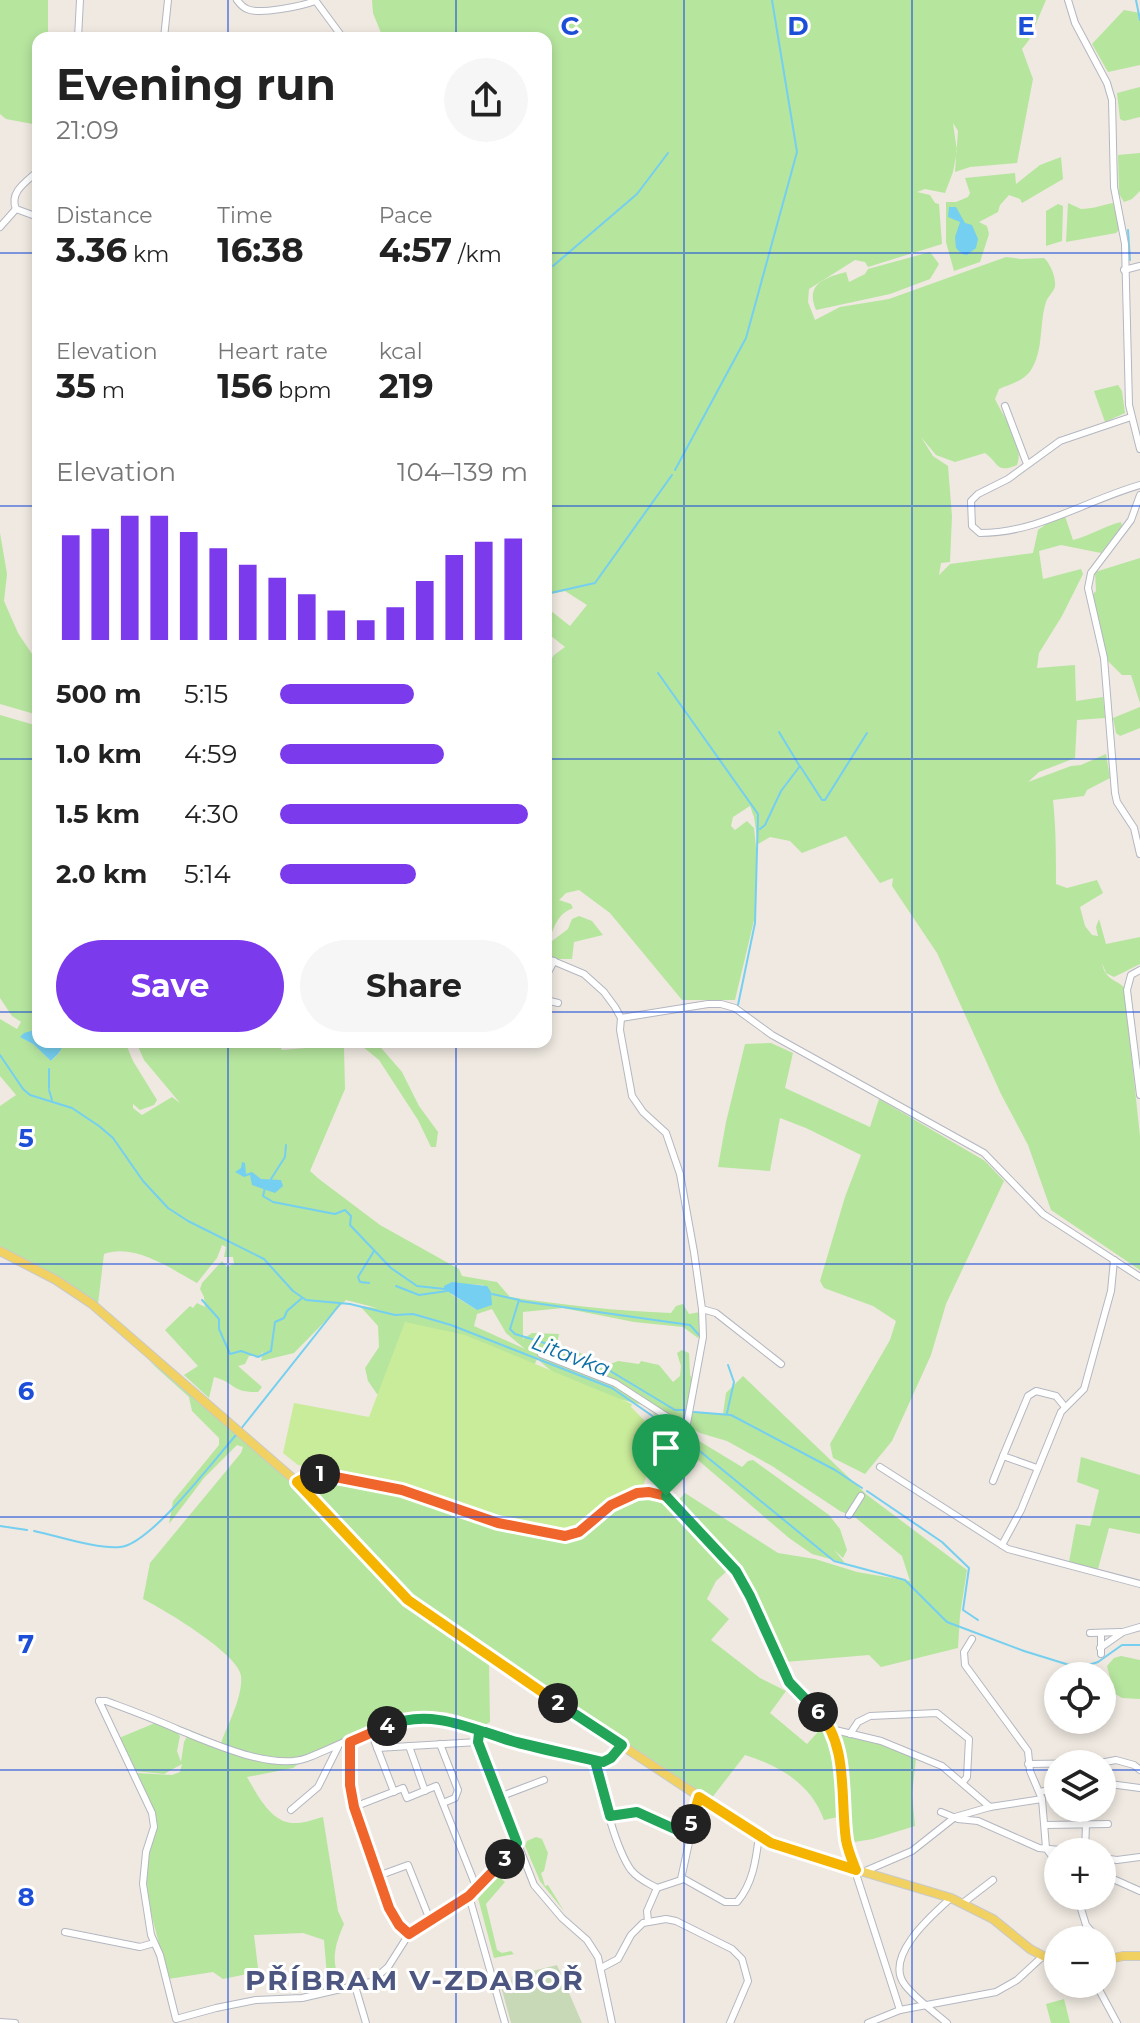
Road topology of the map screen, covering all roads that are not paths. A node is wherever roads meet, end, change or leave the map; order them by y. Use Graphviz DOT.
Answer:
graph roads {
  1 [pos="80,0"];
  2 [pos="168,0"];
  3 [pos="237,0"];
  4 [pos="1068,0"];
  5 [pos="315,1"];
  6 [pos="78,32"];
  7 [pos="165,32"];
  8 [pos="338,32"];
  9 [pos="32,177"];
  10 [pos="16,209"];
  11 [pos="32,215"];
  12 [pos="0,227"];
  13 [pos="1140,266"];
  14 [pos="1124,270"];
  15 [pos="1005,406"];
  16 [pos="1131,417"];
  17 [pos="1140,449"];
  18 [pos="1027,464"];
  19 [pos="1140,485"];
  20 [pos="1140,495"];
  21 [pos="1140,854"];
  22 [pos="554,961"];
  23 [pos="552,965"];
  24 [pos="1140,970"];
  25 [pos="552,1002"];
  26 [pos="558,1003"];
  27 [pos="621,1018"];
  28 [pos="1140,1095"];
  29 [pos="0,1251"];
  30 [pos="1114,1260"];
  31 [pos="1140,1277"];
  32 [pos="702,1309"];
  33 [pos="541,1354"];
  34 [pos="781,1364"];
  35 [pos="1065,1407"];
  36 [pos="685,1431"];
  37 [pos="1003,1456"];
  38 [pos="880,1467"];
  39 [pos="1037,1468"];
  40 [pos="993,1481"];
  41 [pos="297,1482"];
  42 [pos="666,1496"];
  43 [pos="861,1496"];
  44 [pos="849,1515"];
  45 [pos="1002,1545"];
  46 [pos="1140,1584"];
  47 [pos="1140,1627"];
  48 [pos="1123,1632"];
  49 [pos="1090,1633"];
  50 [pos="1101,1634"];
  51 [pos="972,1639"];
  52 [pos="831,1729"];
  53 [pos="371,1732"];
  54 [pos="480,1732"];
  55 [pos="850,1734"];
  56 [pos="350,1742"];
  57 [pos="478,1742"];
  58 [pos="440,1744"];
  59 [pos="622,1745"];
  60 [pos="409,1746"];
  61 [pos="338,1747"];
  62 [pos="377,1748"];
  63 [pos="595,1761"];
  64 [pos="1028,1764"];
  65 [pos="1137,1767"];
  66 [pos="544,1780"];
  67 [pos="963,1782"];
  68 [pos="1116,1785"];
  69 [pos="1140,1788"];
  70 [pos="425,1791"];
  71 [pos="394,1792"];
  72 [pos="1044,1795"];
  73 [pos="1041,1796"];
  74 [pos="499,1797"];
  75 [pos="699,1797"];
  76 [pos="443,1803"];
  77 [pos="354,1807"];
  78 [pos="990,1807"];
  79 [pos="291,1810"];
  80 [pos="941,1812"];
  81 [pos="610,1816"];
  82 [pos="955,1817"];
  83 [pos="1086,1824"];
  84 [pos="1108,1824"];
  85 [pos="1045,1825"];
  86 [pos="688,1835"];
  87 [pos="759,1836"];
  88 [pos="1046,1838"];
  89 [pos="1084,1838"];
  90 [pos="517,1843"];
  91 [pos="1044,1848"];
  92 [pos="1140,1857"];
  93 [pos="1116,1860"];
  94 [pos="860,1871"];
  95 [pos="378,1876"];
  96 [pos="681,1879"];
  97 [pos="993,1880"];
  98 [pos="1116,1880"];
  99 [pos="657,1888"];
  100 [pos="477,1889"];
  101 [pos="1140,1891"];
  102 [pos="469,1896"];
  103 [pos="951,1898"];
  104 [pos="963,1903"];
  105 [pos="430,1920"];
  106 [pos="648,1921"];
  107 [pos="65,1932"];
  108 [pos="409,1934"];
  109 [pos="154,1943"];
  110 [pos="1140,1956"];
  111 [pos="1042,1957"];
  112 [pos="1116,1959"];
  113 [pos="601,1968"];
  114 [pos="355,1986"];
  115 [pos="1103,1998"];
  116 [pos="927,2005"];
  117 [pos="900,2010"];
  118 [pos="200,2014"];
  119 [pos="180,2020"];
  120 [pos="0,2022"];
  121 [pos="1114,2022"];
  122 [pos="15,2023"];
  123 [pos="196,2023"];
  124 [pos="366,2023"];
  125 [pos="505,2023"];
  126 [pos="612,2023"];
  127 [pos="730,2023"];
  128 [pos="868,2023"];
  129 [pos="947,2023"];
  1 -- 6 [label="street"];
  2 -- 7 [label="street"];
  3 -- 5 [label="street"];
  4 -- 14 [label="street"];
  5 -- 8 [label="street"];
  9 -- 10 [label="street"];
  10 -- 11 [label="street"];
  10 -- 12 [label="street"];
  13 -- 14 [label="street"];
  14 -- 16 [label="street"];
  15 -- 18 [label="street"];
  16 -- 17 [label="street"];
  16 -- 18 [label="street"];
  18 -- 19 [label="street"];
  20 -- 21 [label="street"];
  22 -- 23 [label="street"];
  22 -- 27 [label="street"];
  24 -- 28 [label="street"];
  25 -- 26 [label="street"];
  27 -- 30 [label="street"];
  27 -- 32 [label="street"];
  29 -- 41 [label="main road"];
  30 -- 31 [label="street"];
  30 -- 35 [label="street"];
  32 -- 34 [label="street"];
  32 -- 36 [label="street"];
  33 -- 36 [label="street"];
  35 -- 37 [label="street"];
  35 -- 39 [label="street"];
  36 -- 42 [label="street"];
  37 -- 39 [label="street"];
  37 -- 40 [label="street"];
  38 -- 45 [label="street"];
  39 -- 45 [label="street"];
  41 -- 42 [label="street"];
  41 -- 59 [label="main road"];
  42 -- 52 [label="street"];
  43 -- 44 [label="street"];
  45 -- 46 [label="street"];
  47 -- 48 [label="street"];
  48 -- 50 [label="street"];
  48 -- 50 [label="street"];
  49 -- 50 [label="street"];
  51 -- 64 [label="street"];
  52 -- 55 [label="street"];
  52 -- 94 [label="street"];
  53 -- 54 [label="street"];
  53 -- 56 [label="street"];
  53 -- 62 [label="street"];
  54 -- 57 [label="street"];
  54 -- 63 [label="street"];
  55 -- 67 [label="street"];
  55 -- 67 [label="street"];
  56 -- 61 [label="street"];
  56 -- 77 [label="street"];
  57 -- 58 [label="street"];
  57 -- 74 [label="street"];
  58 -- 60 [label="street"];
  58 -- 76 [label="street"];
  59 -- 63 [label="street"];
  59 -- 75 [label="main road"];
  60 -- 62 [label="street"];
  60 -- 70 [label="street"];
  61 -- 79 [label="street"];
  61 -- 109 [label="street"];
  62 -- 71 [label="street"];
  63 -- 81 [label="street"];
  64 -- 65 [label="street"];
  64 -- 73 [label="street"];
  66 -- 74 [label="street"];
  67 -- 78 [label="street"];
  68 -- 69 [label="street"];
  70 -- 71 [label="street"];
  70 -- 76 [label="street"];
  71 -- 77 [label="street"];
  72 -- 73 [label="street"];
  73 -- 78 [label="street"];
  73 -- 85 [label="street"];
  74 -- 90 [label="street"];
  75 -- 86 [label="street"];
  75 -- 87 [label="main road"];
  76 -- 100 [label="street"];
  77 -- 95 [label="street"];
  78 -- 82 [label="street"];
  80 -- 82 [label="street"];
  81 -- 86 [label="street"];
  81 -- 99 [label="street"];
  82 -- 91 [label="street"];
  82 -- 94 [label="street"];
  83 -- 84 [label="street"];
  83 -- 85 [label="street"];
  83 -- 89 [label="street"];
  85 -- 88 [label="street"];
  86 -- 96 [label="street"];
  87 -- 94 [label="main road"];
  87 -- 96 [label="street"];
  90 -- 100 [label="street"];
  90 -- 113 [label="street"];
  92 -- 93 [label="street"];
  94 -- 103 [label="main road"];
  94 -- 117 [label="street"];
  95 -- 105 [label="street"];
  95 -- 108 [label="street"];
  96 -- 99 [label="street"];
  97 -- 104 [label="street"];
  98 -- 101 [label="street"];
  99 -- 106 [label="street"];
  100 -- 102 [label="street"];
  102 -- 105 [label="street"];
  102 -- 125 [label="street"];
  103 -- 104 [label="main road"];
  103 -- 116 [label="street"];
  104 -- 111 [label="main road"];
  105 -- 108 [label="street"];
  106 -- 113 [label="street"];
  106 -- 127 [label="street"];
  107 -- 109 [label="street"];
  108 -- 114 [label="street"];
  109 -- 119 [label="street"];
  110 -- 112 [label="main road"];
  111 -- 116 [label="street"];
  113 -- 126 [label="street"];
  114 -- 118 [label="street"];
  114 -- 124 [label="street"];
  115 -- 121 [label="street"];
  116 -- 117 [label="street"];
  116 -- 129 [label="street"];
  117 -- 128 [label="street"];
  118 -- 119 [label="street"];
  118 -- 123 [label="street"];
  120 -- 122 [label="street"];
}
